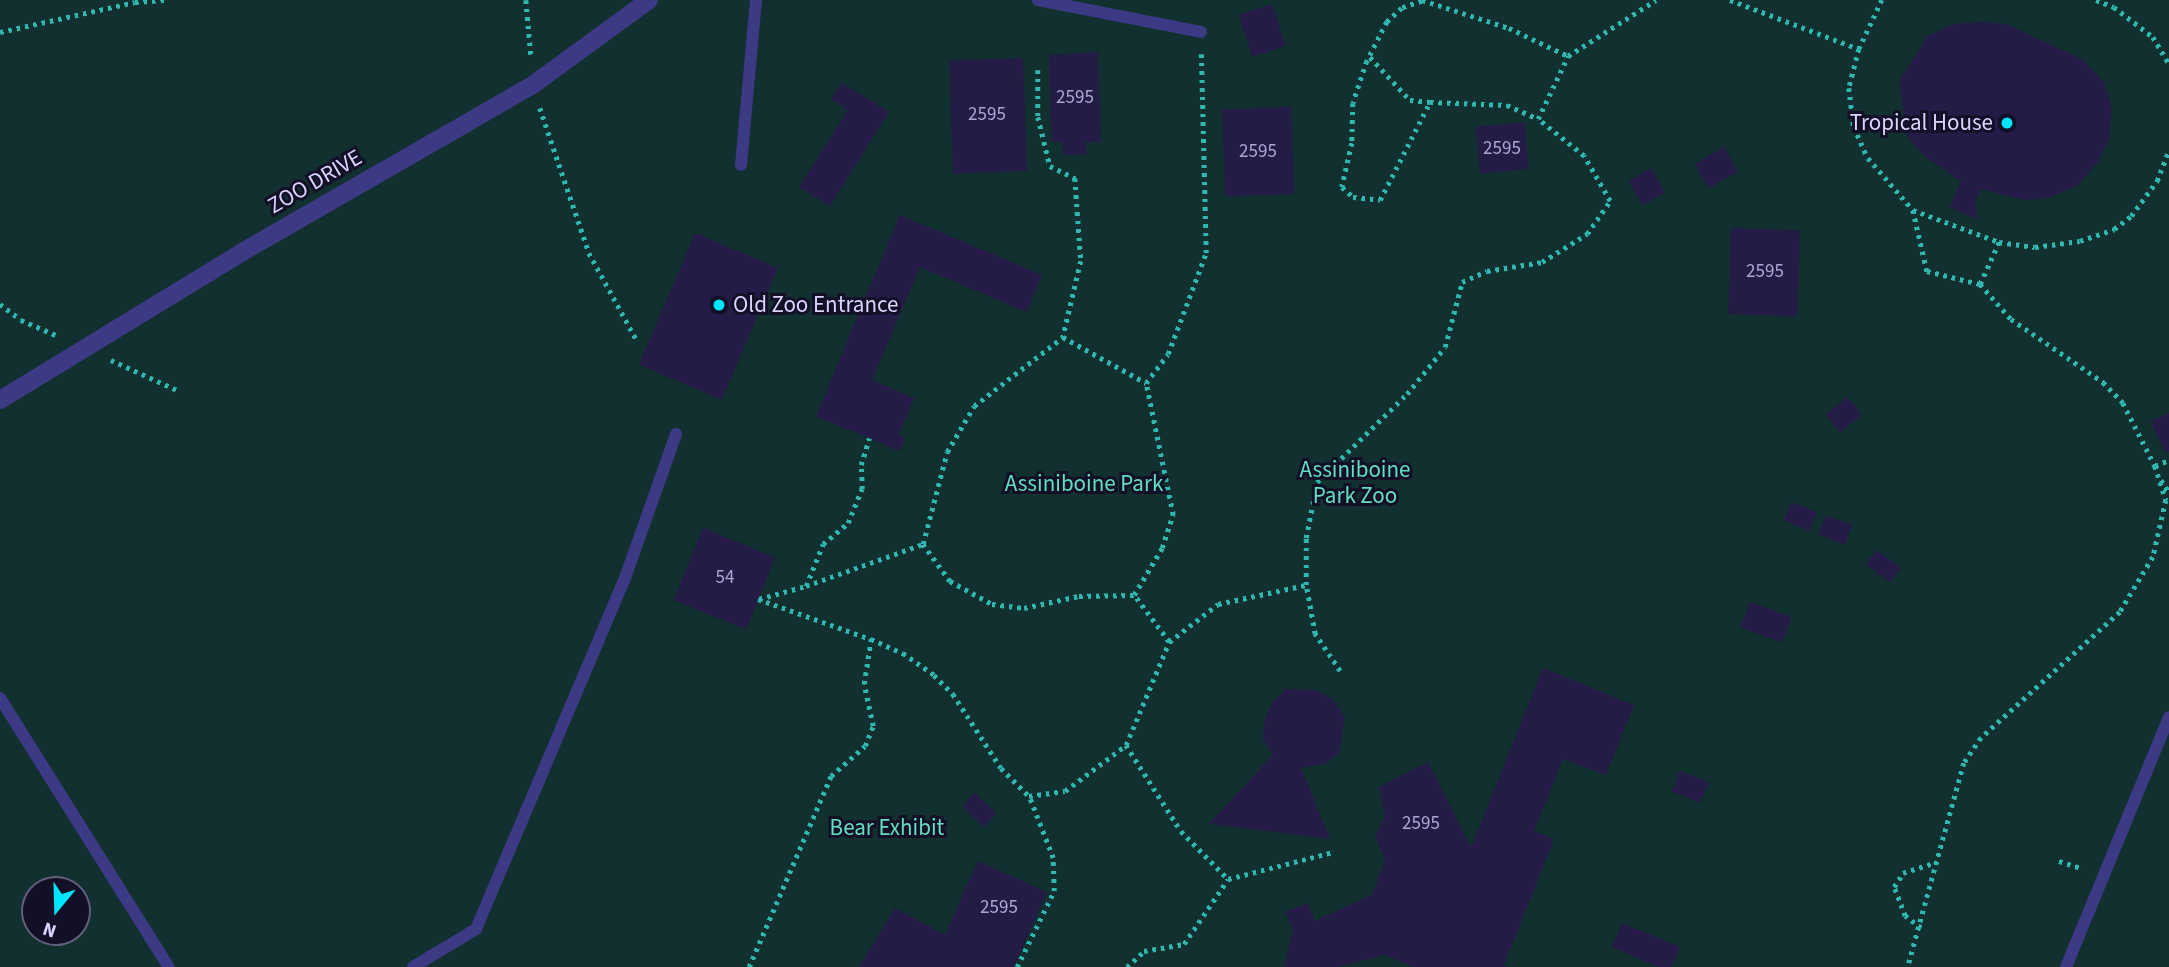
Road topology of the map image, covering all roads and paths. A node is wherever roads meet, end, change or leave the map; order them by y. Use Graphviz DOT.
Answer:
graph roads {
  1 [pos="167,0"];
  2 [pos="526,0"];
  3 [pos="649,0"];
  4 [pos="756,0"];
  5 [pos="1038,0"];
  6 [pos="1656,0"];
  7 [pos="1730,0"];
  8 [pos="1882,0"];
  9 [pos="2096,0"];
  10 [pos="1422,1"];
  11 [pos="630,8"];
  12 [pos="0,32"];
  13 [pos="1201,32"];
  14 [pos="1859,49"];
  15 [pos="1568,56"];
  16 [pos="1369,57"];
  17 [pos="2169,64"];
  18 [pos="1038,70"];
  19 [pos="534,85"];
  20 [pos="1430,102"];
  21 [pos="1538,119"];
  22 [pos="2169,150"];
  23 [pos="741,165"];
  24 [pos="1913,210"];
  25 [pos="1999,242"];
  26 [pos="1980,284"];
  27 [pos="1063,337"];
  28 [pos="636,339"];
  29 [pos="1146,383"];
  30 [pos="0,400"];
  31 [pos="676,434"];
  32 [pos="869,438"];
  33 [pos="2169,460"];
  34 [pos="2155,466"];
  35 [pos="2159,477"];
  36 [pos="2169,492"];
  37 [pos="923,544"];
  38 [pos="1306,585"];
  39 [pos="806,586"];
  40 [pos="1134,595"];
  41 [pos="871,639"];
  42 [pos="1169,642"];
  43 [pos="1340,671"];
  44 [pos="0,698"];
  45 [pos="2169,718"];
  46 [pos="1126,745"];
  47 [pos="1029,796"];
  48 [pos="1332,852"];
  49 [pos="1936,862"];
  50 [pos="1228,879"];
  51 [pos="1921,928"];
  52 [pos="169,967"];
  53 [pos="413,967"];
  54 [pos="749,967"];
  55 [pos="1017,967"];
  56 [pos="1127,967"];
  57 [pos="1908,967"];
  58 [pos="2066,967"];
  1 -- 12 [label="path"];
  2 -- 19 [label="path"];
  3 -- 11 [label="street, ZOO DRIVE"];
  4 -- 23 [label="lane"];
  5 -- 13 [label="lane"];
  6 -- 15 [label="path"];
  7 -- 14 [label="path"];
  8 -- 14 [label="path"];
  9 -- 17 [label="path"];
  10 -- 15 [label="path"];
  10 -- 16 [label="path"];
  11 -- 19 [label="street, ZOO DRIVE"];
  13 -- 29 [label="path"];
  14 -- 24 [label="path"];
  15 -- 21 [label="path"];
  16 -- 20 [label="path"];
  16 -- 20 [label="path"];
  18 -- 27 [label="path"];
  19 -- 28 [label="path"];
  19 -- 30 [label="street, ZOO DRIVE"];
  20 -- 21 [label="path"];
  21 -- 38 [label="path"];
  22 -- 25 [label="path"];
  24 -- 25 [label="path"];
  24 -- 26 [label="path"];
  25 -- 26 [label="path"];
  26 -- 34 [label="path"];
  27 -- 29 [label="path"];
  27 -- 37 [label="path"];
  29 -- 40 [label="path"];
  31 -- 53 [label="lane"];
  32 -- 39 [label="path"];
  33 -- 34 [label="path"];
  34 -- 35 [label="path"];
  35 -- 36 [label="path"];
  35 -- 49 [label="path"];
  37 -- 39 [label="path"];
  37 -- 40 [label="path"];
  38 -- 42 [label="path"];
  38 -- 43 [label="path"];
  39 -- 41 [label="path"];
  40 -- 42 [label="path"];
  41 -- 47 [label="path"];
  41 -- 54 [label="path"];
  42 -- 46 [label="path"];
  44 -- 52 [label="lane"];
  45 -- 58 [label="lane"];
  46 -- 47 [label="path"];
  46 -- 50 [label="path"];
  47 -- 55 [label="path"];
  48 -- 50 [label="path"];
  49 -- 51 [label="path"];
  49 -- 51 [label="path"];
  50 -- 56 [label="path"];
  51 -- 57 [label="path"];
}
